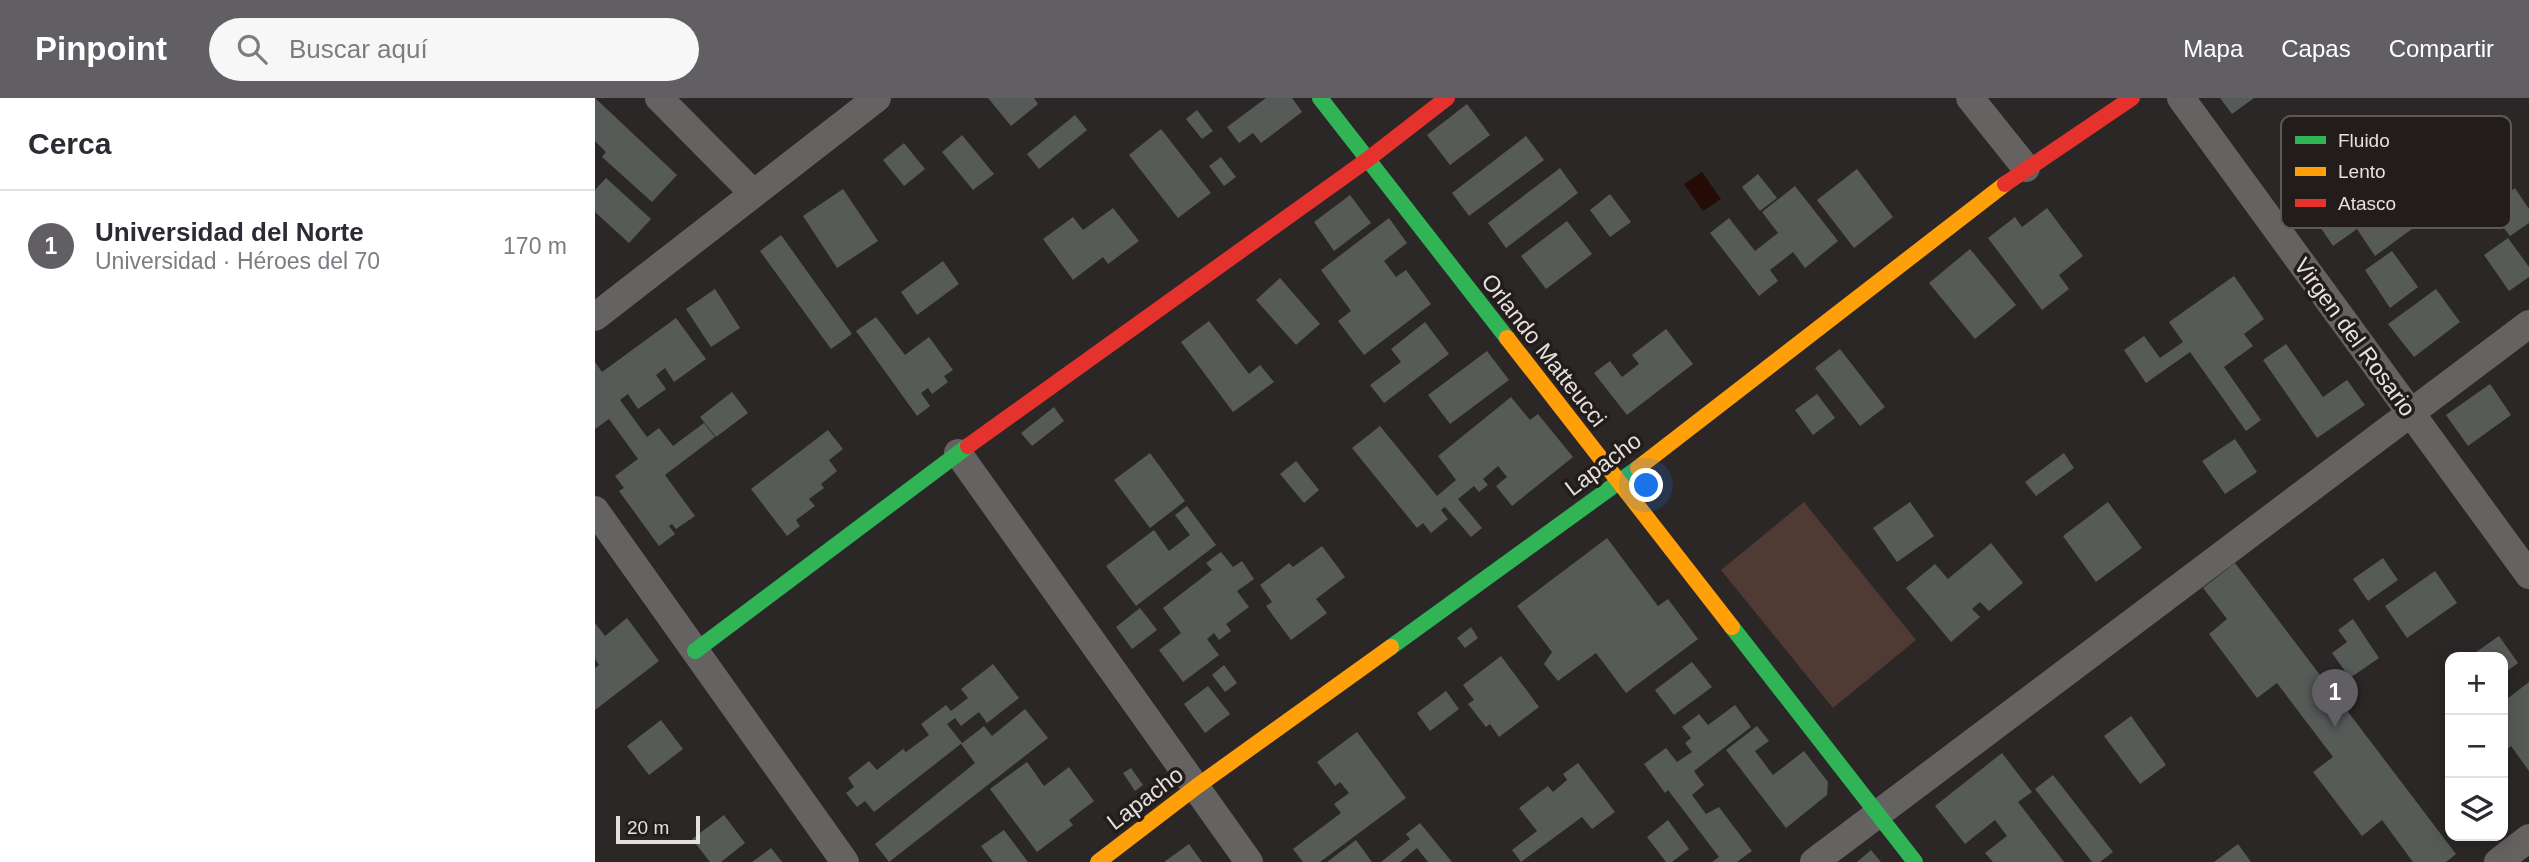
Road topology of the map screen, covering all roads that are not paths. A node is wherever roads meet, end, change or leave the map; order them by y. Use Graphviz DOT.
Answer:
graph roads {
  1 [pos="659,98"];
  2 [pos="877,98"];
  3 [pos="1320,98"];
  4 [pos="1447,98"];
  5 [pos="1970,98"];
  6 [pos="2132,98"];
  7 [pos="2181,98"];
  8 [pos="1367,160"];
  9 [pos="2026,168"];
  10 [pos="752,192"];
  11 [pos="595,317"];
  12 [pos="2529,324"];
  13 [pos="2411,415"];
  14 [pos="958,453"];
  15 [pos="1619,482"];
  16 [pos="595,510"];
  17 [pos="2529,575"];
  18 [pos="695,651"];
  19 [pos="1196,787"];
  20 [pos="1877,816"];
  21 [pos="2529,838"];
  22 [pos="845,862"];
  23 [pos="1098,862"];
  24 [pos="1249,862"];
  25 [pos="1814,862"];
  26 [pos="1915,862"];
  27 [pos="2498,862"];
  1 -- 10 [label="street"];
  2 -- 10 [label="street"];
  3 -- 8 [label="street, Orlando Matteucci"];
  4 -- 8 [label="street"];
  5 -- 9 [label="street"];
  6 -- 9 [label="street, Lapacho"];
  7 -- 13 [label="street, Virgen del Rosario"];
  8 -- 14 [label="street"];
  8 -- 15 [label="street, Orlando Matteucci"];
  9 -- 15 [label="street, Lapacho"];
  10 -- 11 [label="street"];
  12 -- 13 [label="street"];
  13 -- 17 [label="street, Virgen del Rosario"];
  13 -- 20 [label="street"];
  14 -- 18 [label="street"];
  14 -- 19 [label="street"];
  15 -- 19 [label="street, Lapacho"];
  15 -- 20 [label="street, Orlando Matteucci"];
  16 -- 18 [label="street"];
  18 -- 22 [label="street"];
  19 -- 23 [label="street, Lapacho"];
  19 -- 24 [label="street"];
  20 -- 25 [label="street"];
  20 -- 26 [label="street, Orlando Matteucci"];
  21 -- 27 [label="street"];
}
